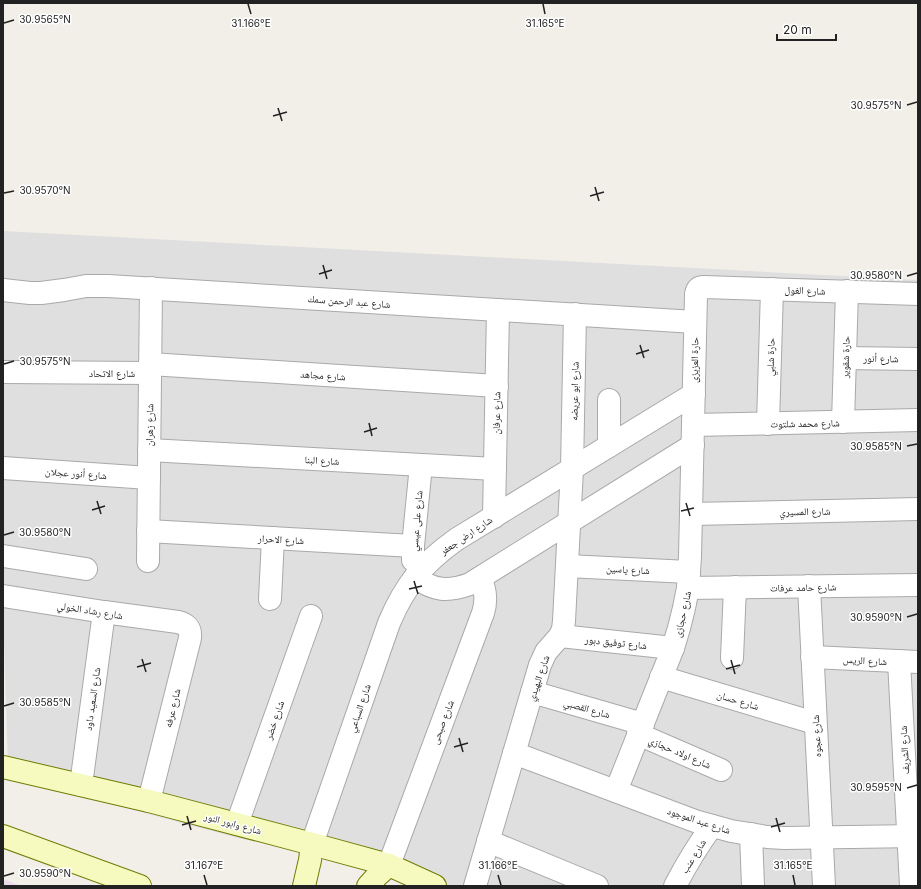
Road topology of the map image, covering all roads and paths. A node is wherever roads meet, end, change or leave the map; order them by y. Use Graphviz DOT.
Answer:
graph roads {
  1 [pos="150,288"];
  2 [pos="772,289"];
  3 [pos="3,290"];
  4 [pos="847,292"];
  5 [pos="696,294"];
  6 [pos="918,294"];
  7 [pos="498,310"];
  8 [pos="575,314"];
  9 [pos="695,322"];
  10 [pos="845,358"];
  11 [pos="918,359"];
  12 [pos="150,369"];
  13 [pos="3,372"];
  14 [pos="497,386"];
  15 [pos="694,394"];
  16 [pos="609,400"];
  17 [pos="918,420"];
  18 [pos="843,422"];
  19 [pos="768,424"];
  20 [pos="693,435"];
  21 [pos="609,446"];
  22 [pos="149,450"];
  23 [pos="421,465"];
  24 [pos="3,468"];
  25 [pos="572,468"];
  26 [pos="495,470"];
  27 [pos="149,478"];
  28 [pos="918,509"];
  29 [pos="691,514"];
  30 [pos="494,516"];
  31 [pos="569,522"];
  32 [pos="148,531"];
  33 [pos="273,538"];
  34 [pos="413,546"];
  35 [pos="3,556"];
  36 [pos="148,561"];
  37 [pos="567,566"];
  38 [pos="86,569"];
  39 [pos="415,577"];
  40 [pos="480,578"];
  41 [pos="689,580"];
  42 [pos="918,585"];
  43 [pos="809,586"];
  44 [pos="735,587"];
  45 [pos="3,596"];
  46 [pos="270,599"];
  47 [pos="104,612"];
  48 [pos="311,616"];
  49 [pos="178,622"];
  50 [pos="560,636"];
  51 [pos="673,648"];
  52 [pos="812,657"];
  53 [pos="732,658"];
  54 [pos="909,662"];
  55 [pos="662,677"];
  56 [pos="532,692"];
  57 [pos="815,723"];
  58 [pos="640,729"];
  59 [pos="514,753"];
  60 [pos="3,767"];
  61 [pos="721,770"];
  62 [pos="81,785"];
  63 [pos="616,791"];
  64 [pos="149,801"];
  65 [pos="237,824"];
  66 [pos="712,826"];
  67 [pos="751,834"];
  68 [pos="3,836"];
  69 [pos="913,836"];
  70 [pos="821,838"];
  71 [pos="488,841"];
  72 [pos="312,844"];
  73 [pos="389,865"];
  74 [pos="140,886"];
  75 [pos="304,886"];
  76 [pos="368,886"];
  77 [pos="435,886"];
  78 [pos="475,886"];
  79 [pos="597,886"];
  80 [pos="675,886"];
  81 [pos="753,886"];
  82 [pos="824,886"];
  83 [pos="911,886"];
  1 -- 3 [label="street, شارع عبد الرحمن سمك"];
  1 -- 7 [label="street, شارع عبد الرحمن سمك"];
  1 -- 12 [label="street, شارع زهران"];
  2 -- 4 [label="street, شارع الغول"];
  2 -- 5 [label="street, شارع الغول"];
  2 -- 19 [label="street, حارة شلبي"];
  4 -- 6 [label="street, شارع الغول"];
  4 -- 10 [label="street, حارة شقوير"];
  5 -- 9 [label="street, حارة العزيزى"];
  7 -- 8 [label="street, شارع عبد الرحمن سمك"];
  7 -- 14 [label="street, شارع عرفان"];
  8 -- 9 [label="street, شارع عبد الرحمن سمك"];
  8 -- 25 [label="street, شارع ابو عريضه"];
  9 -- 15 [label="street, حارة العزيزى"];
  10 -- 11 [label="street, شارع أنور"];
  10 -- 18 [label="street, حارة شقوير"];
  12 -- 13 [label="street, شارع الاتحاد"];
  12 -- 14 [label="street, شارع مجاهد"];
  12 -- 22 [label="street, شارع زهران"];
  14 -- 26 [label="street, شارع عرفان"];
  15 -- 20 [label="street, حارة العزيزى"];
  15 -- 21 [label="street, شارع ارض جعفر"];
  16 -- 21 [label="street"];
  17 -- 18 [label="street, شارع محمد شلتوت"];
  18 -- 19 [label="street, شارع محمد شلتوت"];
  19 -- 20 [label="street, شارع محمد شلتوت"];
  20 -- 29 [label="street, شارع حجازى"];
  20 -- 31 [label="street"];
  21 -- 25 [label="street, شارع ارض جعفر"];
  22 -- 23 [label="street, شارع البنا"];
  22 -- 27 [label="street, شارع زهران"];
  23 -- 26 [label="street, شارع البنا"];
  23 -- 34 [label="street, شارع على عيسي"];
  24 -- 27 [label="street, شارع أنور عجلان"];
  25 -- 30 [label="street, شارع ارض جعفر"];
  25 -- 31 [label="street, شارع البهيدي"];
  26 -- 30 [label="street, شارع عرفان"];
  27 -- 32 [label="street, شارع زهران"];
  28 -- 29 [label="street, شارع المسيري"];
  29 -- 41 [label="street, شارع حجازى"];
  30 -- 39 [label="street, شارع ارض جعفر"];
  31 -- 37 [label="street, شارع البهيدي"];
  31 -- 40 [label="street"];
  32 -- 33 [label="street, شارع الاحرار"];
  32 -- 36 [label="street, شارع زهران"];
  33 -- 34 [label="street, شارع الاحرار"];
  33 -- 46 [label="street"];
  34 -- 39 [label="street, شارع على عيسي"];
  35 -- 38 [label="street"];
  37 -- 41 [label="street, شارع ياسين"];
  37 -- 50 [label="street, شارع البهيدي"];
  39 -- 40 [label="street"];
  39 -- 72 [label="street, شارع السباعي"];
  40 -- 73 [label="street, شارع صبحى"];
  41 -- 44 [label="street, شارع حامد عرفات"];
  41 -- 51 [label="street, شارع حجازى"];
  42 -- 43 [label="street, شارع حامد عرفات"];
  43 -- 44 [label="street, شارع حامد عرفات"];
  43 -- 52 [label="street, شارع عجوه"];
  44 -- 53 [label="street"];
  45 -- 47 [label="street, شارع رشاد الخولي"];
  47 -- 49 [label="street, شارع رشاد الخولي"];
  47 -- 62 [label="street, شارع السعيد داود"];
  48 -- 65 [label="street, شارع خضر"];
  49 -- 64 [label="street, شارع عرفه"];
  50 -- 51 [label="street, شارع توفيق دبور"];
  50 -- 56 [label="street, شارع البهيدي"];
  51 -- 55 [label="street, شارع حجازى"];
  52 -- 54 [label="street, شارع الريس"];
  52 -- 57 [label="street, شارع عجوه"];
  54 -- 69 [label="street, شارع الشريف"];
  55 -- 57 [label="street, شارع حسان"];
  55 -- 58 [label="street, شارع حجازى"];
  56 -- 58 [label="street, شارع القصبي"];
  56 -- 59 [label="street, شارع البهيدي"];
  57 -- 70 [label="street, شارع عجوه"];
  58 -- 61 [label="street, شارع اولاد حجازي"];
  58 -- 63 [label="street, شارع حجازى"];
  59 -- 63 [label="street, شارع عبد الموجود"];
  59 -- 71 [label="street, شارع البهيدي"];
  60 -- 62 [label="main road, شارع وابور النور"];
  62 -- 64 [label="main road, شارع وابور النور"];
  63 -- 66 [label="street, شارع عبد الموجود"];
  64 -- 65 [label="main road, شارع وابور النور"];
  65 -- 72 [label="main road, شارع وابور النور"];
  66 -- 67 [label="street, شارع عبد الموجود"];
  66 -- 80 [label="street, شارع عنب"];
  67 -- 70 [label="street, شارع عبد الموجود"];
  67 -- 81 [label="street"];
  68 -- 74 [label="main road"];
  69 -- 70 [label="street, شارع عبد الموجود"];
  69 -- 83 [label="street, شارع الشريف"];
  70 -- 82 [label="street, شارع عجوه"];
  71 -- 78 [label="street, شارع البهيدي"];
  71 -- 79 [label="street"];
  72 -- 73 [label="main road, شارع وابور النور"];
  72 -- 75 [label="main road"];
  73 -- 76 [label="main road"];
  73 -- 77 [label="main road, شارع وابور النور"];
}
